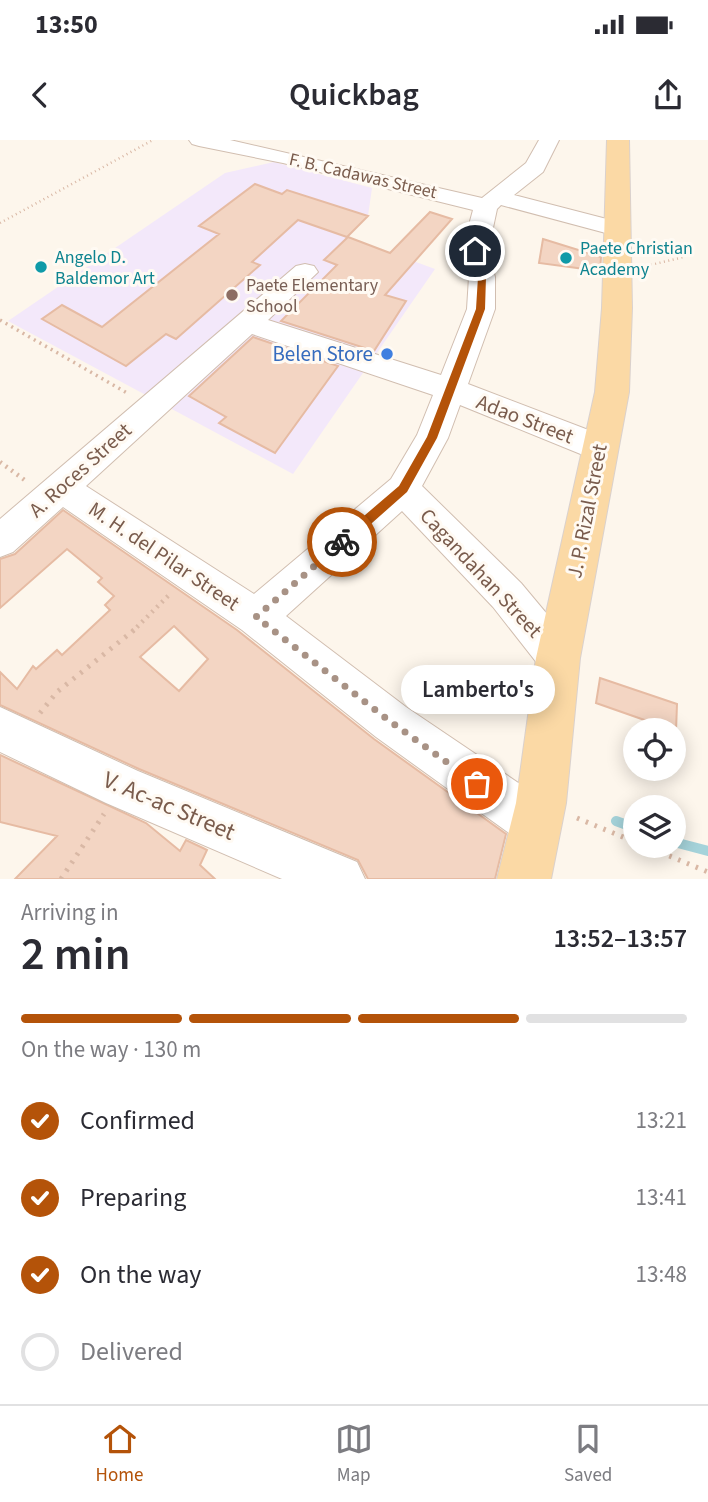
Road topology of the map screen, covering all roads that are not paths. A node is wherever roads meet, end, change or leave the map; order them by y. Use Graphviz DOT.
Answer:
graph roads {
  1 [pos="199,140"];
  2 [pos="549,140"];
  3 [pos="618,140"];
  4 [pos="491,202"];
  5 [pos="617,229"];
  6 [pos="305,272"];
  7 [pos="248,323"];
  8 [pos="449,389"];
  9 [pos="600,448"];
  10 [pos="62,488"];
  11 [pos="403,489"];
  12 [pos="0,541"];
  13 [pos="256,617"];
  14 [pos="558,658"];
  15 [pos="10,735"];
  16 [pos="539,813"];
  17 [pos="340,879"];
  18 [pos="524,879"];
  1 -- 4 [label="street, F. B. Cadawas Street"];
  2 -- 4 [label="street"];
  3 -- 5 [label="main road, J. P. Rizal Street"];
  4 -- 5 [label="street, F. B. Cadawas Street"];
  4 -- 8 [label="street"];
  5 -- 9 [label="main road, J. P. Rizal Street"];
  6 -- 7 [label="street, A. Roces Street"];
  7 -- 8 [label="street, Adao Street"];
  7 -- 10 [label="street, A. Roces Street"];
  8 -- 9 [label="street, Adao Street"];
  8 -- 11 [label="street"];
  9 -- 14 [label="main road, J. P. Rizal Street"];
  10 -- 12 [label="street, A. Roces Street"];
  10 -- 13 [label="street, M. H. del Pilar Street"];
  11 -- 13 [label="street"];
  11 -- 14 [label="street, Cagandahan Street"];
  13 -- 16 [label="street, M. H. del Pilar Street"];
  14 -- 16 [label="main road, J. P. Rizal Street"];
  15 -- 17 [label="street, V. Ac-ac Street"];
  16 -- 18 [label="main road, J. P. Rizal Street"];
}
